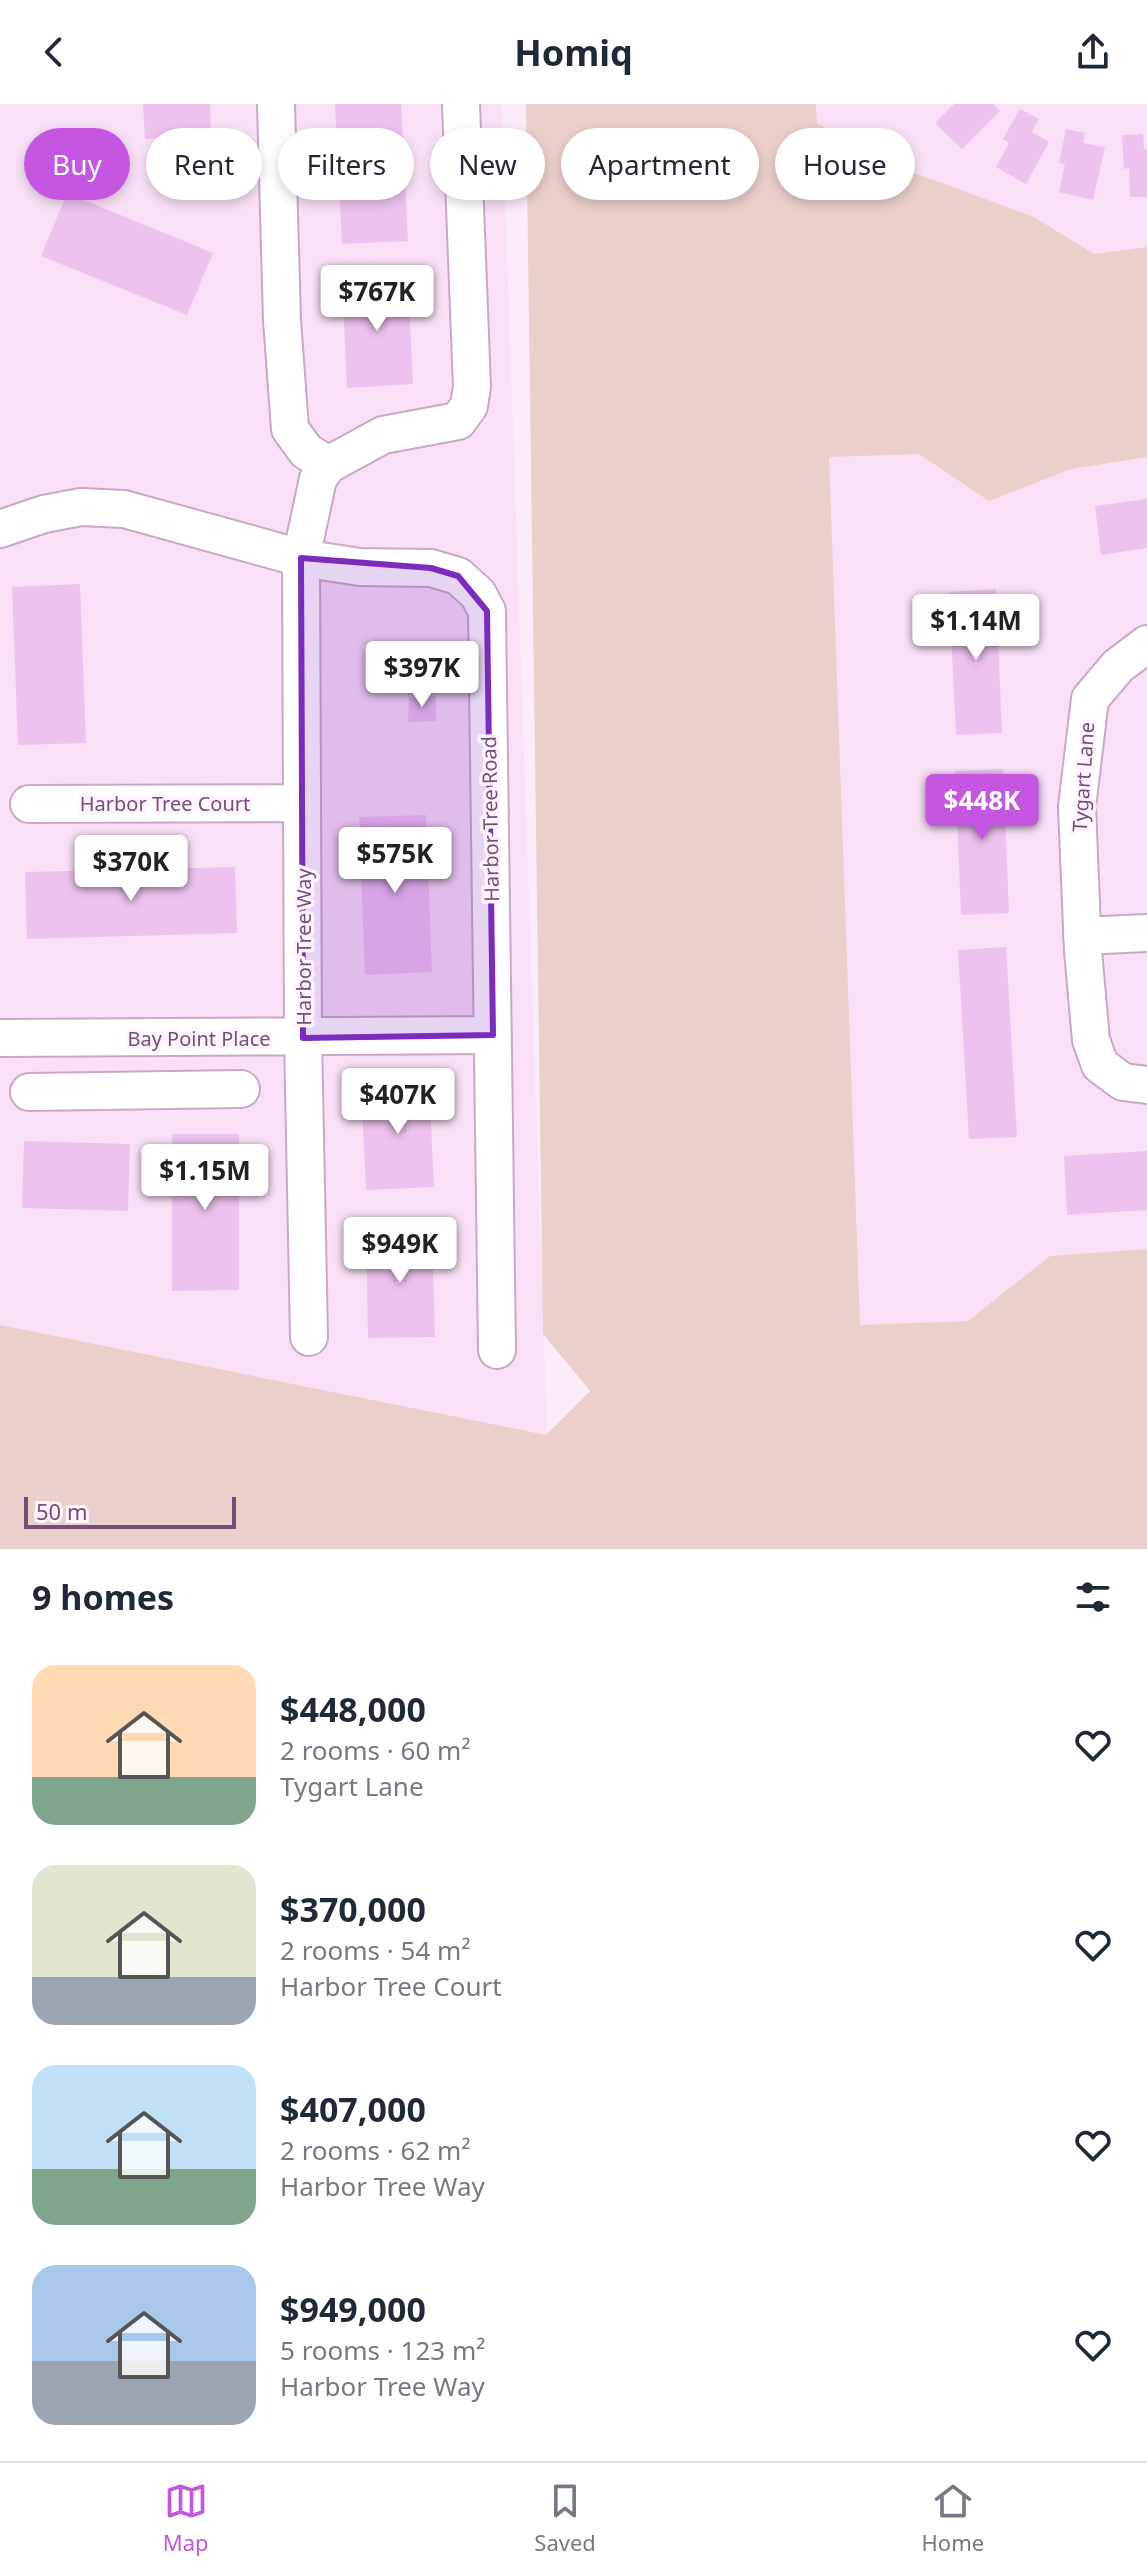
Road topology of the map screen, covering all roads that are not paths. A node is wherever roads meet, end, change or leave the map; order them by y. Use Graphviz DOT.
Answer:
graph roads {
  1 [pos="276,104"];
  2 [pos="461,104"];
  3 [pos="328,465"];
  4 [pos="0,529"];
  5 [pos="301,558"];
  6 [pos="1147,644"];
  7 [pos="302,803"];
  8 [pos="29,804"];
  9 [pos="1147,933"];
  10 [pos="1082,936"];
  11 [pos="493,1035"];
  12 [pos="0,1038"];
  13 [pos="143,1038"];
  14 [pos="303,1038"];
  15 [pos="1147,1085"];
  16 [pos="241,1089"];
  17 [pos="143,1090"];
  18 [pos="29,1092"];
  19 [pos="309,1337"];
  20 [pos="497,1350"];
  1 -- 3 [label="street"];
  2 -- 3 [label="street"];
  3 -- 5 [label="street, Harbor Tree Way"];
  4 -- 5 [label="street, Harbor Tree Road"];
  5 -- 7 [label="street, Harbor Tree Way"];
  5 -- 11 [label="street, Harbor Tree Road"];
  6 -- 10 [label="street, Tygart Lane"];
  7 -- 8 [label="street, Harbor Tree Court"];
  7 -- 14 [label="street, Harbor Tree Way"];
  9 -- 10 [label="street"];
  10 -- 15 [label="street, Tygart Lane"];
  11 -- 14 [label="street, Bay Point Place"];
  11 -- 20 [label="street, Harbor Tree Road"];
  12 -- 13 [label="street, Bay Point Place"];
  13 -- 14 [label="street, Bay Point Place"];
  13 -- 17 [label="street"];
  14 -- 19 [label="street, Harbor Tree Way"];
  16 -- 17 [label="street"];
  17 -- 18 [label="street"];
}
